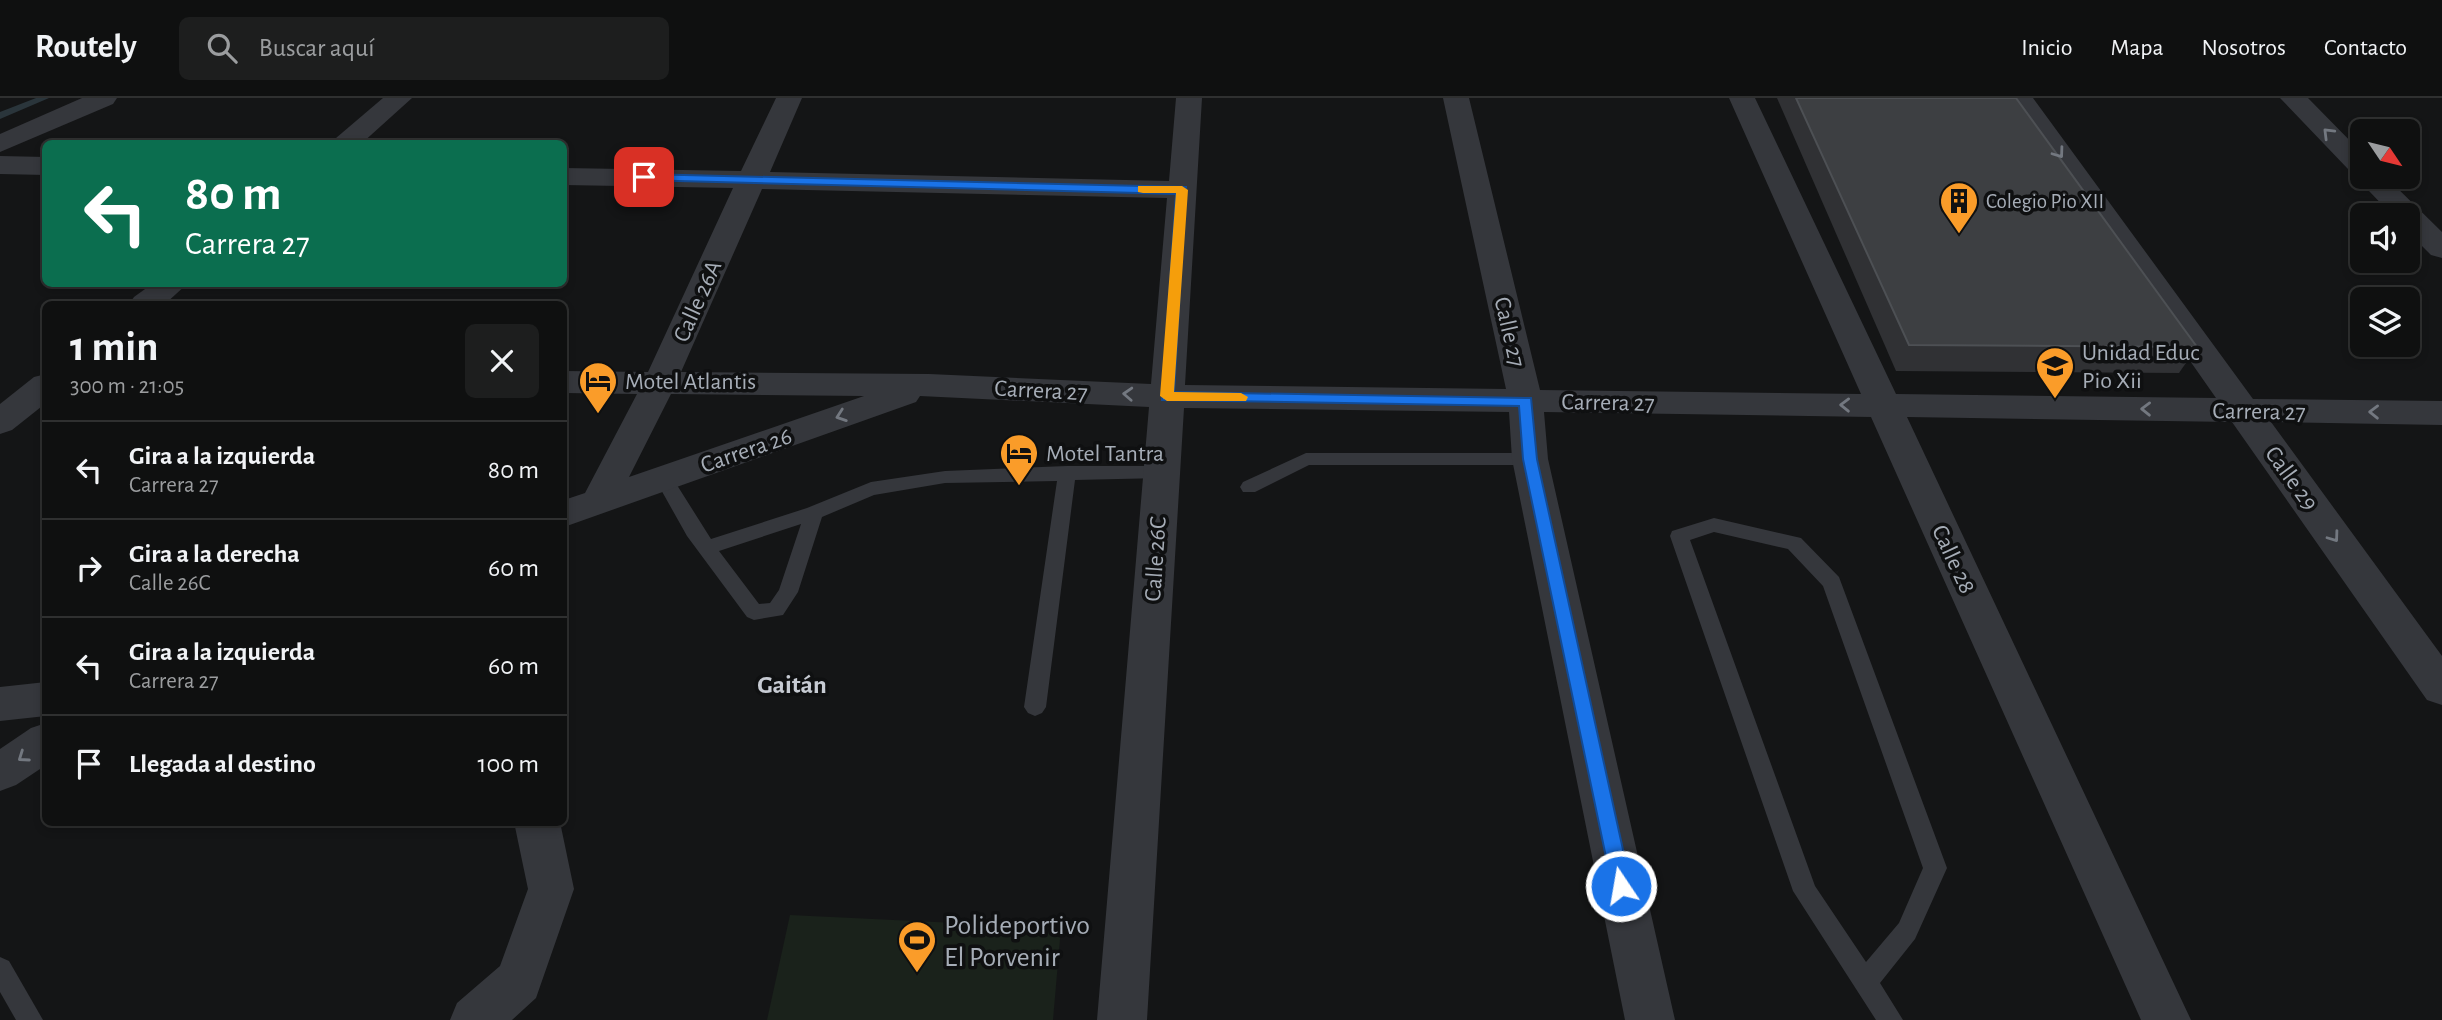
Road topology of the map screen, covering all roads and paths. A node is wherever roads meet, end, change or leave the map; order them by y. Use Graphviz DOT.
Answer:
graph roads {
  1 [pos="104,98"];
  2 [pos="399,98"];
  3 [pos="789,98"];
  4 [pos="1188,98"];
  5 [pos="1456,98"];
  6 [pos="1742,98"];
  7 [pos="2019,98"];
  8 [pos="2293,98"];
  9 [pos="348,140"];
  10 [pos="0,144"];
  11 [pos="2350,157"];
  12 [pos="0,165"];
  13 [pos="42,166"];
  14 [pos="567,176"];
  15 [pos="752,180"];
  16 [pos="2382,189"];
  17 [pos="1182,190"];
  18 [pos="2442,250"];
  19 [pos="167,287"];
  20 [pos="149,301"];
  21 [pos="567,382"];
  22 [pos="659,384"];
  23 [pos="929,385"];
  24 [pos="42,388"];
  25 [pos="1167,396"];
  26 [pos="1526,401"];
  27 [pos="1884,406"];
  28 [pos="2243,410"];
  29 [pos="2442,413"];
  30 [pos="0,422"];
  31 [pos="1530,459"];
  32 [pos="1162,471"];
  33 [pos="1067,472"];
  34 [pos="664,479"];
  35 [pos="1249,486"];
  36 [pos="599,501"];
  37 [pos="567,513"];
  38 [pos="814,513"];
  39 [pos="709,547"];
  40 [pos="2442,688"];
  41 [pos="42,699"];
  42 [pos="0,704"];
  43 [pos="1035,707"];
  44 [pos="42,744"];
  45 [pos="0,772"];
  46 [pos="538,826"];
  47 [pos="0,969"];
  48 [pos="1865,982"];
  49 [pos="30,1020"];
  50 [pos="475,1020"];
  51 [pos="1122,1020"];
  52 [pos="1650,1020"];
  53 [pos="1891,1020"];
  54 [pos="2166,1020"];
  1 -- 10 [label="street"];
  2 -- 9 [label="street"];
  3 -- 15 [label="street, Calle 26A"];
  4 -- 17 [label="street, Calle 26C"];
  5 -- 26 [label="street, Calle 27"];
  6 -- 27 [label="street, Calle 28"];
  7 -- 28 [label="street, Calle 29, one-way"];
  11 -- 8 [label="street, one-way"];
  12 -- 13 [label="street"];
  14 -- 15 [label="street"];
  15 -- 17 [label="street"];
  15 -- 22 [label="street, Calle 26A"];
  16 -- 18 [label="street"];
  17 -- 25 [label="street, Calle 26C"];
  19 -- 20 [label="street"];
  21 -- 22 [label="street, Carrera 27"];
  22 -- 23 [label="street, Carrera 27"];
  22 -- 36 [label="street, Calle 26A"];
  25 -- 23 [label="street, Carrera 27, one-way"];
  23 -- 34 [label="street, Carrera 26, one-way"];
  24 -- 30 [label="street"];
  25 -- 26 [label="street, Carrera 27"];
  25 -- 32 [label="street, Calle 26C"];
  27 -- 26 [label="street, Carrera 27, one-way"];
  26 -- 31 [label="street, Calle 27"];
  28 -- 27 [label="street, Carrera 27, one-way"];
  27 -- 54 [label="street, Calle 28"];
  29 -- 28 [label="street, Carrera 27, one-way"];
  28 -- 40 [label="street, Calle 29, one-way"];
  31 -- 35 [label="lane"];
  31 -- 52 [label="street, Calle 27"];
  32 -- 33 [label="lane"];
  32 -- 51 [label="street, Calle 26C"];
  33 -- 38 [label="lane"];
  33 -- 43 [label="lane"];
  34 -- 36 [label="street, Carrera 26"];
  34 -- 39 [label="lane"];
  36 -- 37 [label="street, Carrera 26"];
  38 -- 39 [label="lane"];
  38 -- 39 [label="lane"];
  41 -- 42 [label="street"];
  44 -- 45 [label="street, one-way"];
  46 -- 50 [label="street"];
  47 -- 49 [label="lane"];
  48 -- 48 [label="lane"];
  48 -- 53 [label="lane"];
}
